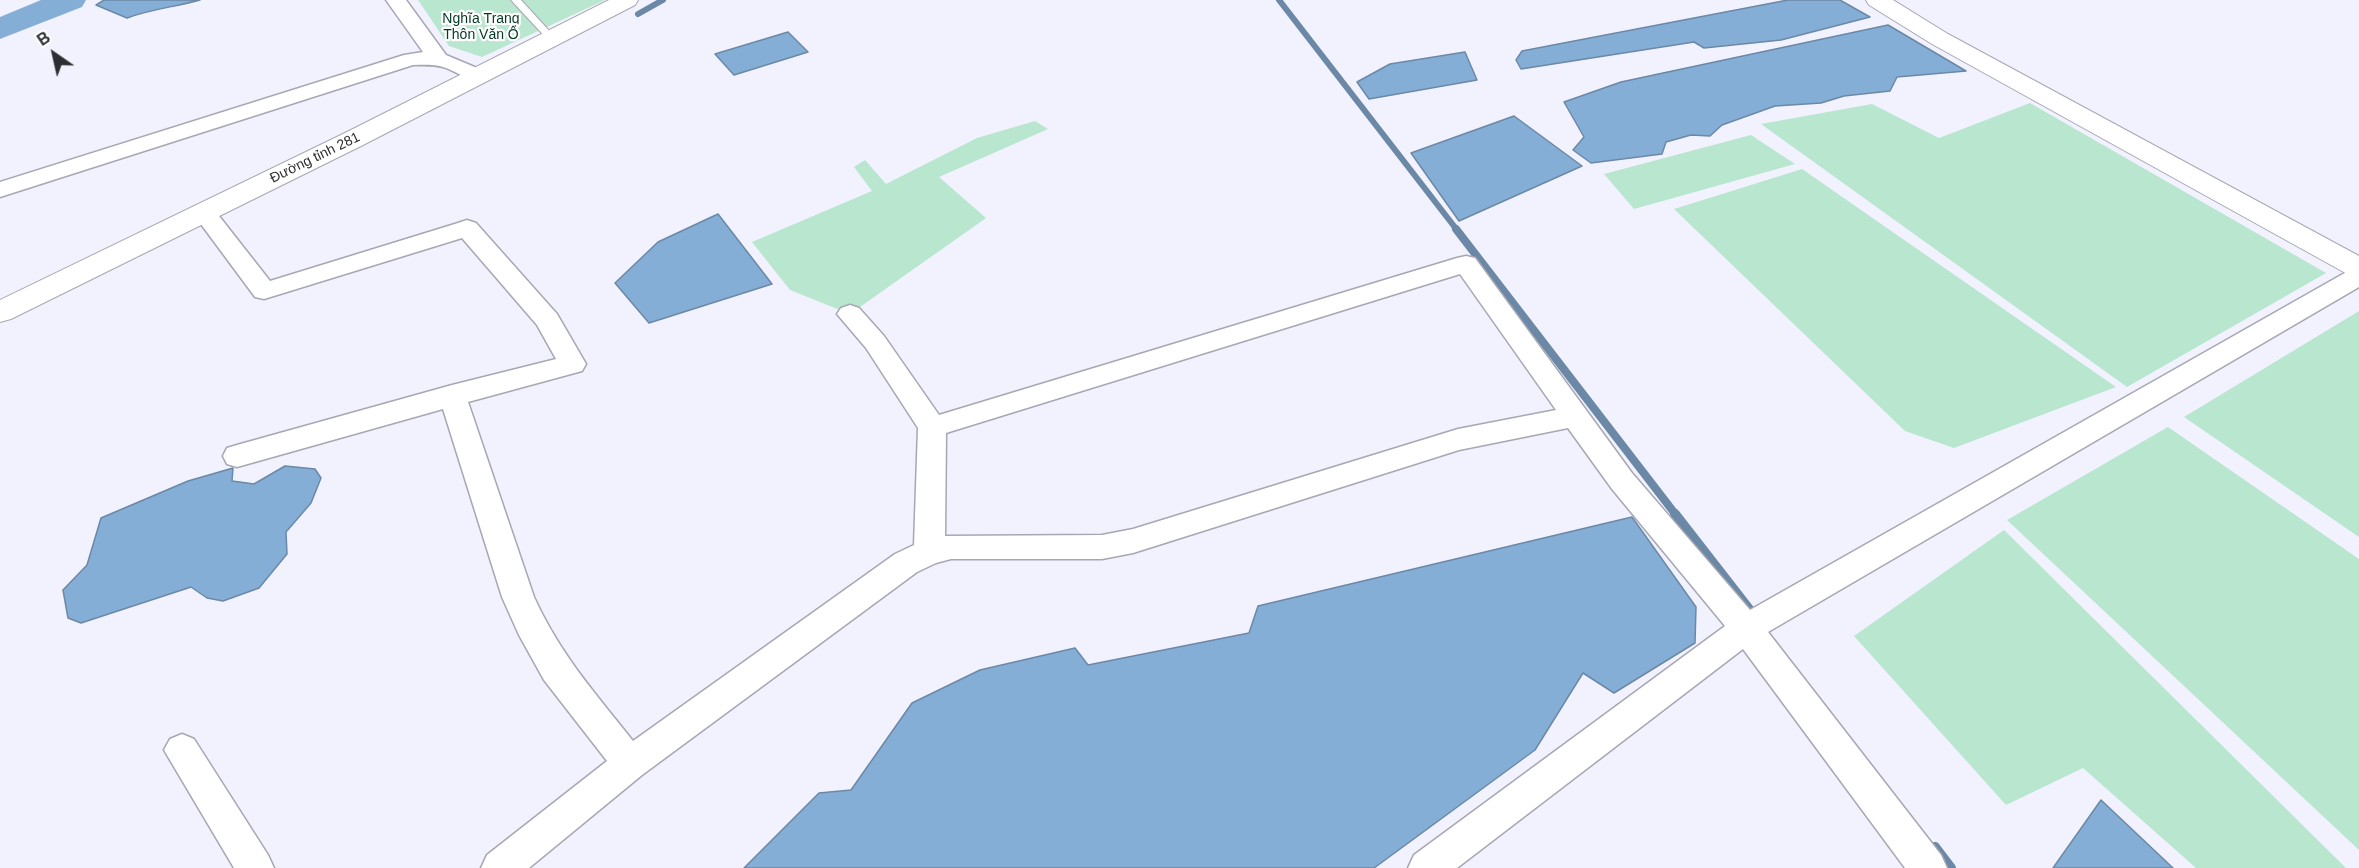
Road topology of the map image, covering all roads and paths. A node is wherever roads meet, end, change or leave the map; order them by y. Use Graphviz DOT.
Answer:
graph roads {
  1 [pos="396,0"];
  2 [pos="516,0"];
  3 [pos="627,0"];
  4 [pos="1867,0"];
  5 [pos="1877,0"];
  6 [pos="1899,14"];
  7 [pos="551,38"];
  8 [pos="437,57"];
  9 [pos="477,75"];
  10 [pos="0,190"];
  11 [pos="204,212"];
  12 [pos="2359,268"];
  13 [pos="2359,276"];
  14 [pos="0,312"];
  15 [pos="850,314"];
  16 [pos="452,395"];
  17 [pos="1576,416"];
  18 [pos="932,427"];
  19 [pos="237,456"];
  20 [pos="929,552"];
  21 [pos="1746,628"];
  22 [pos="182,750"];
  23 [pos="630,764"];
  24 [pos="255,868"];
  25 [pos="500,868"];
  26 [pos="1427,868"];
  27 [pos="1928,868"];
  1 -- 8 [label="street"];
  2 -- 7 [label="lane"];
  3 -- 7 [label="main road, Đường tỉnh 281"];
  4 -- 6 [label="main road"];
  5 -- 6 [label="main road"];
  6 -- 12 [label="main road"];
  7 -- 9 [label="main road, Đường tỉnh 281"];
  8 -- 9 [label="street"];
  8 -- 10 [label="street"];
  9 -- 11 [label="main road, Đường tỉnh 281"];
  11 -- 14 [label="main road, Đường tỉnh 281"];
  11 -- 16 [label="street"];
  13 -- 21 [label="street"];
  15 -- 18 [label="street"];
  16 -- 19 [label="street"];
  16 -- 23 [label="street"];
  17 -- 18 [label="street"];
  17 -- 20 [label="street"];
  17 -- 21 [label="street"];
  18 -- 20 [label="street"];
  20 -- 23 [label="street"];
  21 -- 26 [label="street"];
  21 -- 27 [label="street"];
  22 -- 24 [label="street"];
  23 -- 25 [label="street"];
}
